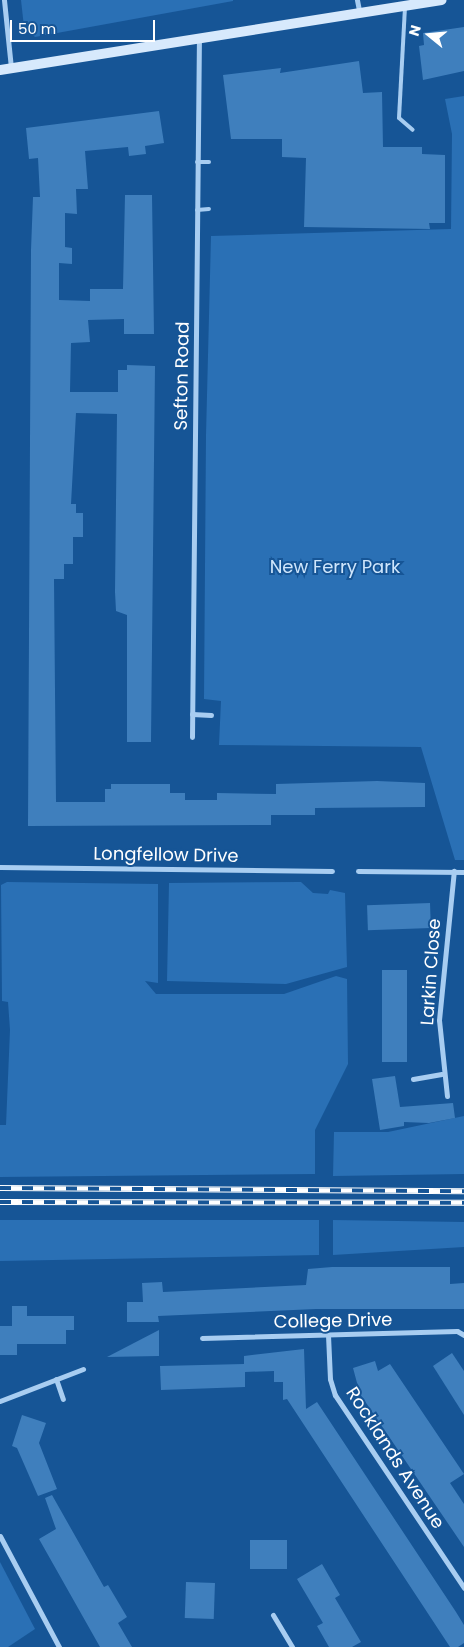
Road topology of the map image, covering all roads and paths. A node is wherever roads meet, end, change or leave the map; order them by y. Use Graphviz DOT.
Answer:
graph roads {
  1 [pos="441,0"];
  2 [pos="3,2"];
  3 [pos="358,5"];
  4 [pos="405,5"];
  5 [pos="199,39"];
  6 [pos="11,68"];
  7 [pos="0,70"];
  8 [pos="413,130"];
  9 [pos="197,162"];
  10 [pos="209,162"];
  11 [pos="209,209"];
  12 [pos="197,210"];
  13 [pos="192,714"];
  14 [pos="211,715"];
  15 [pos="192,737"];
  16 [pos="0,867"];
  17 [pos="332,870"];
  18 [pos="358,871"];
  19 [pos="454,872"];
  20 [pos="464,872"];
  21 [pos="442,1074"];
  22 [pos="412,1079"];
  23 [pos="446,1096"];
  24 [pos="328,1335"];
  25 [pos="464,1335"];
  26 [pos="202,1338"];
  27 [pos="83,1369"];
  28 [pos="56,1379"];
  29 [pos="63,1399"];
  30 [pos="0,1401"];
  31 [pos="0,1536"];
  32 [pos="464,1588"];
  33 [pos="273,1615"];
  34 [pos="59,1647"];
  35 [pos="292,1647"];
  1 -- 4 [label="main road"];
  2 -- 6 [label="street"];
  3 -- 4 [label="main road"];
  3 -- 5 [label="main road"];
  4 -- 8 [label="lane"];
  5 -- 6 [label="main road"];
  5 -- 9 [label="street, Sefton Road"];
  6 -- 7 [label="main road"];
  9 -- 10 [label="lane"];
  9 -- 12 [label="street, Sefton Road"];
  11 -- 12 [label="lane"];
  12 -- 13 [label="street, Sefton Road"];
  13 -- 14 [label="street"];
  13 -- 15 [label="street, Sefton Road"];
  16 -- 17 [label="street, Longfellow Drive"];
  18 -- 19 [label="street"];
  19 -- 20 [label="street"];
  19 -- 21 [label="street, Larkin Close"];
  21 -- 22 [label="street"];
  21 -- 23 [label="street, Larkin Close"];
  24 -- 25 [label="street, College Drive"];
  24 -- 26 [label="street, College Drive"];
  24 -- 32 [label="street, Rocklands Avenue"];
  27 -- 28 [label="street"];
  28 -- 29 [label="street"];
  28 -- 30 [label="street"];
  31 -- 34 [label="street"];
  33 -- 35 [label="street"];
}
